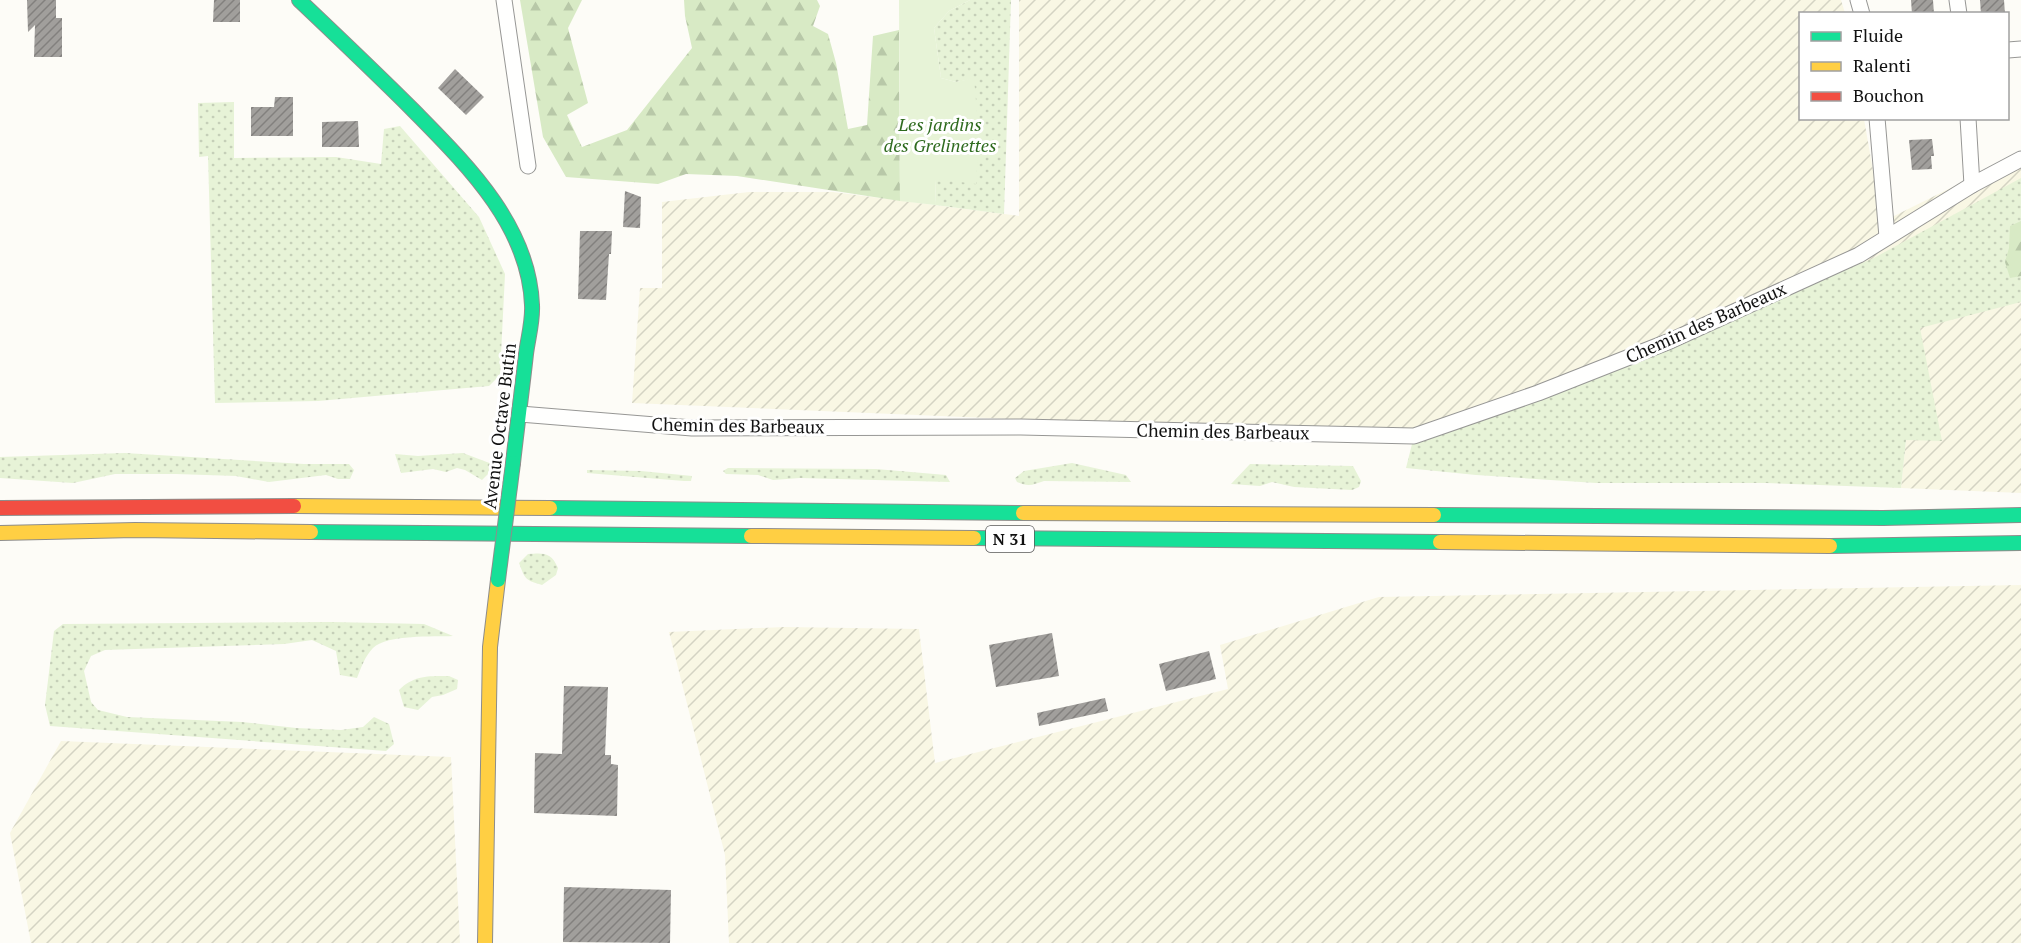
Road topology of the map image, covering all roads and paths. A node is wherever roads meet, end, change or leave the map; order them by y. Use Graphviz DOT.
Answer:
graph roads {
  1 [pos="299,0"];
  2 [pos="504,0"];
  3 [pos="1877,120"];
  4 [pos="1968,120"];
  5 [pos="2021,159"];
  6 [pos="528,166"];
  7 [pos="1972,185"];
  8 [pos="1887,237"];
  9 [pos="520,414"];
  10 [pos="0,508"];
  11 [pos="2021,515"];
  12 [pos="0,533"];
  13 [pos="2021,543"];
  14 [pos="485,943"];
  1 -- 9 [label="main road, Avenue Octave Butin"];
  2 -- 6 [label="street"];
  3 -- 8 [label="street"];
  4 -- 7 [label="street"];
  5 -- 7 [label="street, Chemin des Barbeaux"];
  7 -- 8 [label="street, Chemin des Barbeaux"];
  8 -- 9 [label="street, Chemin des Barbeaux"];
  9 -- 14 [label="main road, Avenue Octave Butin, bridge"];
  10 -- 11 [label="main road, N 31"];
  12 -- 13 [label="main road, N 31"];
}
